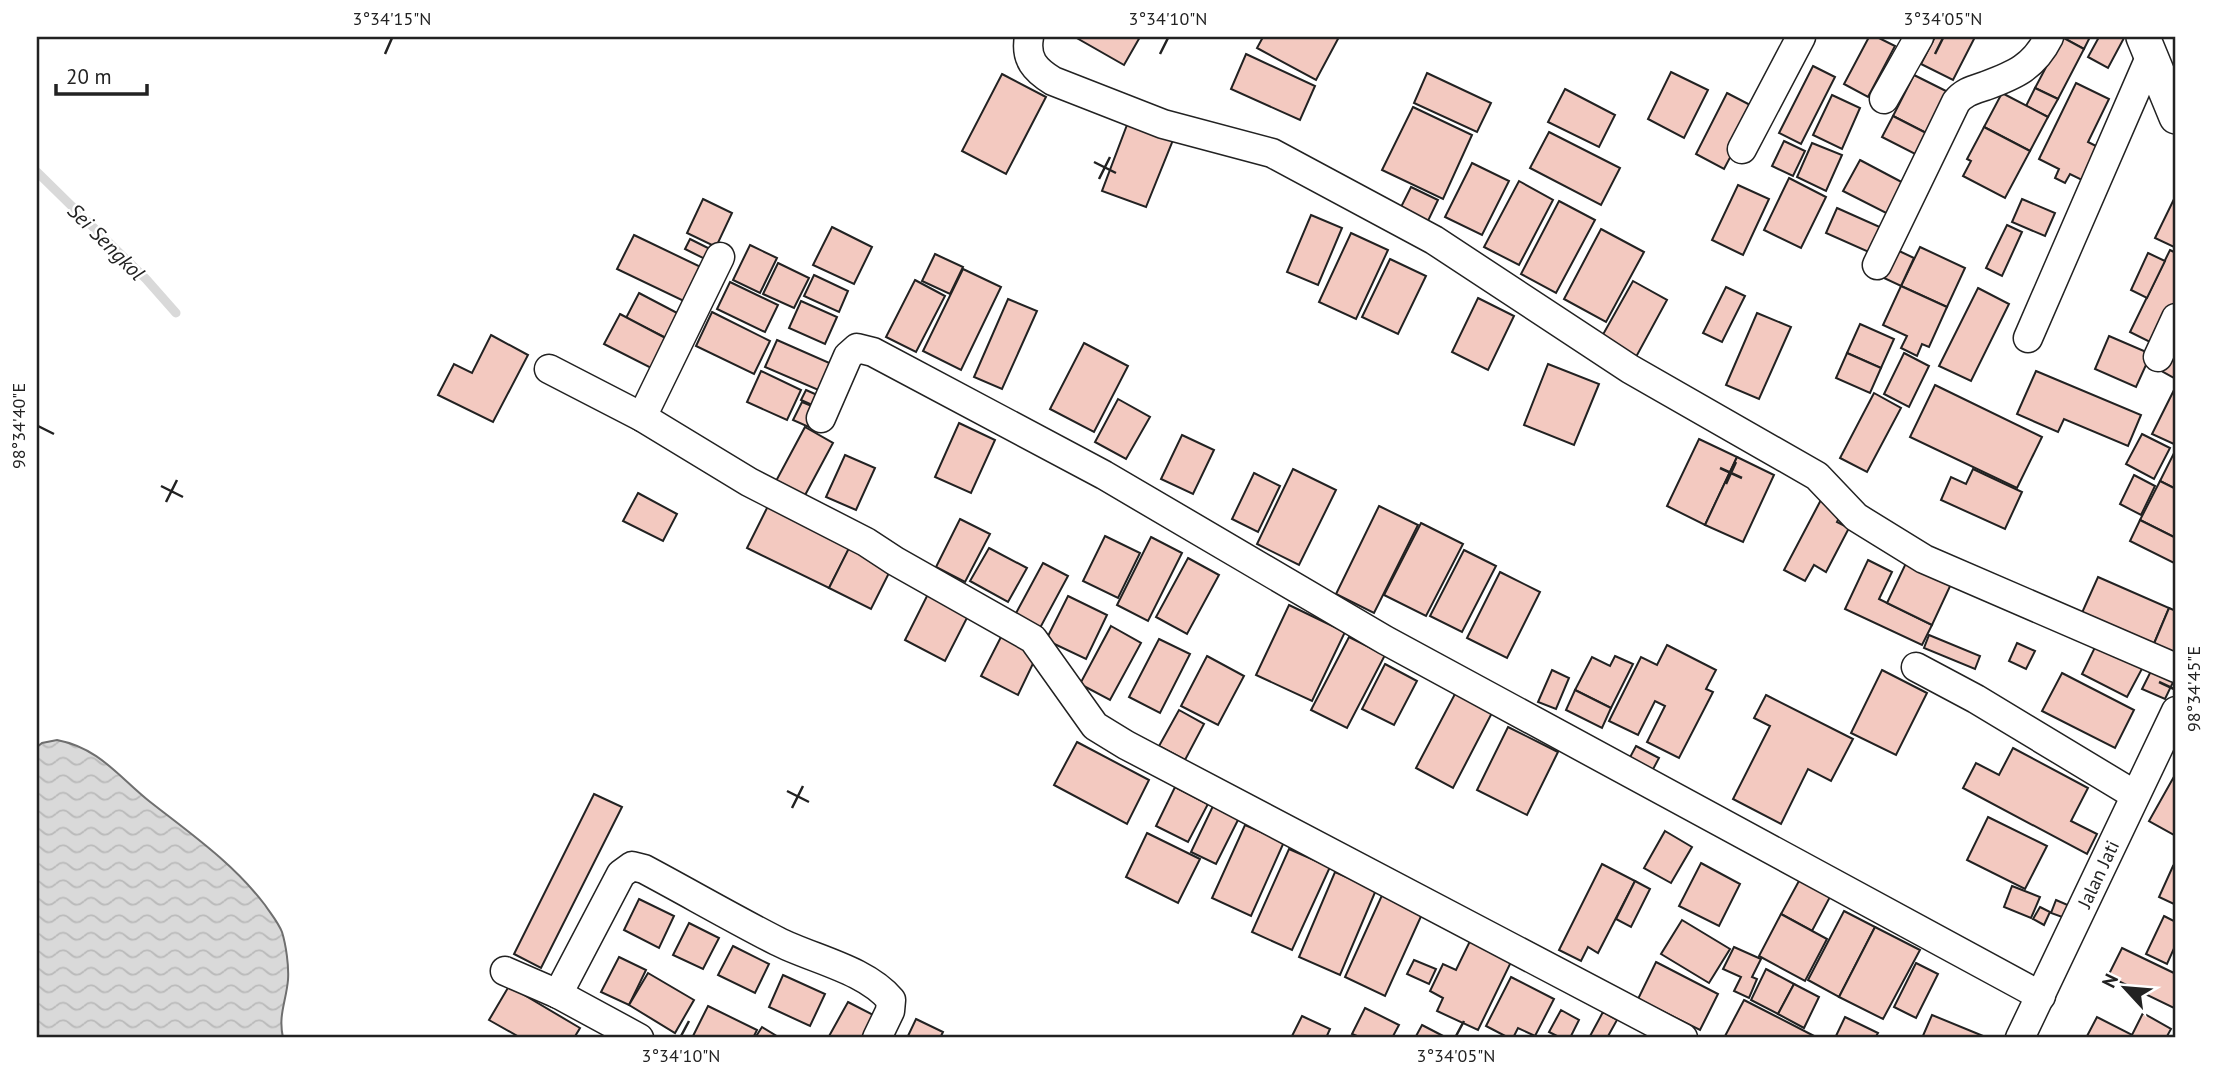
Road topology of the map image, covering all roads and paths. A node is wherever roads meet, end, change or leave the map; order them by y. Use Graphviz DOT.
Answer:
graph roads {
  1 [pos="1029,37"];
  2 [pos="1801,37"];
  3 [pos="1919,37"];
  4 [pos="2049,37"];
  5 [pos="2147,46"];
  6 [pos="1884,99"];
  7 [pos="2176,117"];
  8 [pos="1742,149"];
  9 [pos="720,257"];
  10 [pos="1877,265"];
  11 [pos="2176,318"];
  12 [pos="2028,338"];
  13 [pos="2158,357"];
  14 [pos="549,369"];
  15 [pos="642,417"];
  16 [pos="821,418"];
  17 [pos="1916,667"];
  18 [pos="2176,668"];
  19 [pos="2176,711"];
  20 [pos="2135,795"];
  21 [pos="505,971"];
  22 [pos="558,994"];
  23 [pos="2041,996"];
  24 [pos="639,1038"];
  25 [pos="877,1038"];
  26 [pos="1683,1038"];
  27 [pos="2020,1038"];
  1 -- 18 [label="street"];
  2 -- 8 [label="street"];
  3 -- 6 [label="street"];
  4 -- 10 [label="street"];
  5 -- 7 [label="street"];
  5 -- 12 [label="street"];
  9 -- 15 [label="street"];
  11 -- 13 [label="street"];
  14 -- 15 [label="street"];
  15 -- 26 [label="street"];
  16 -- 23 [label="street"];
  17 -- 20 [label="street"];
  19 -- 20 [label="street, Jalan Jati"];
  20 -- 23 [label="street, Jalan Jati"];
  21 -- 22 [label="street"];
  22 -- 24 [label="street"];
  22 -- 25 [label="street"];
  23 -- 27 [label="street, Jalan Jati"];
}
